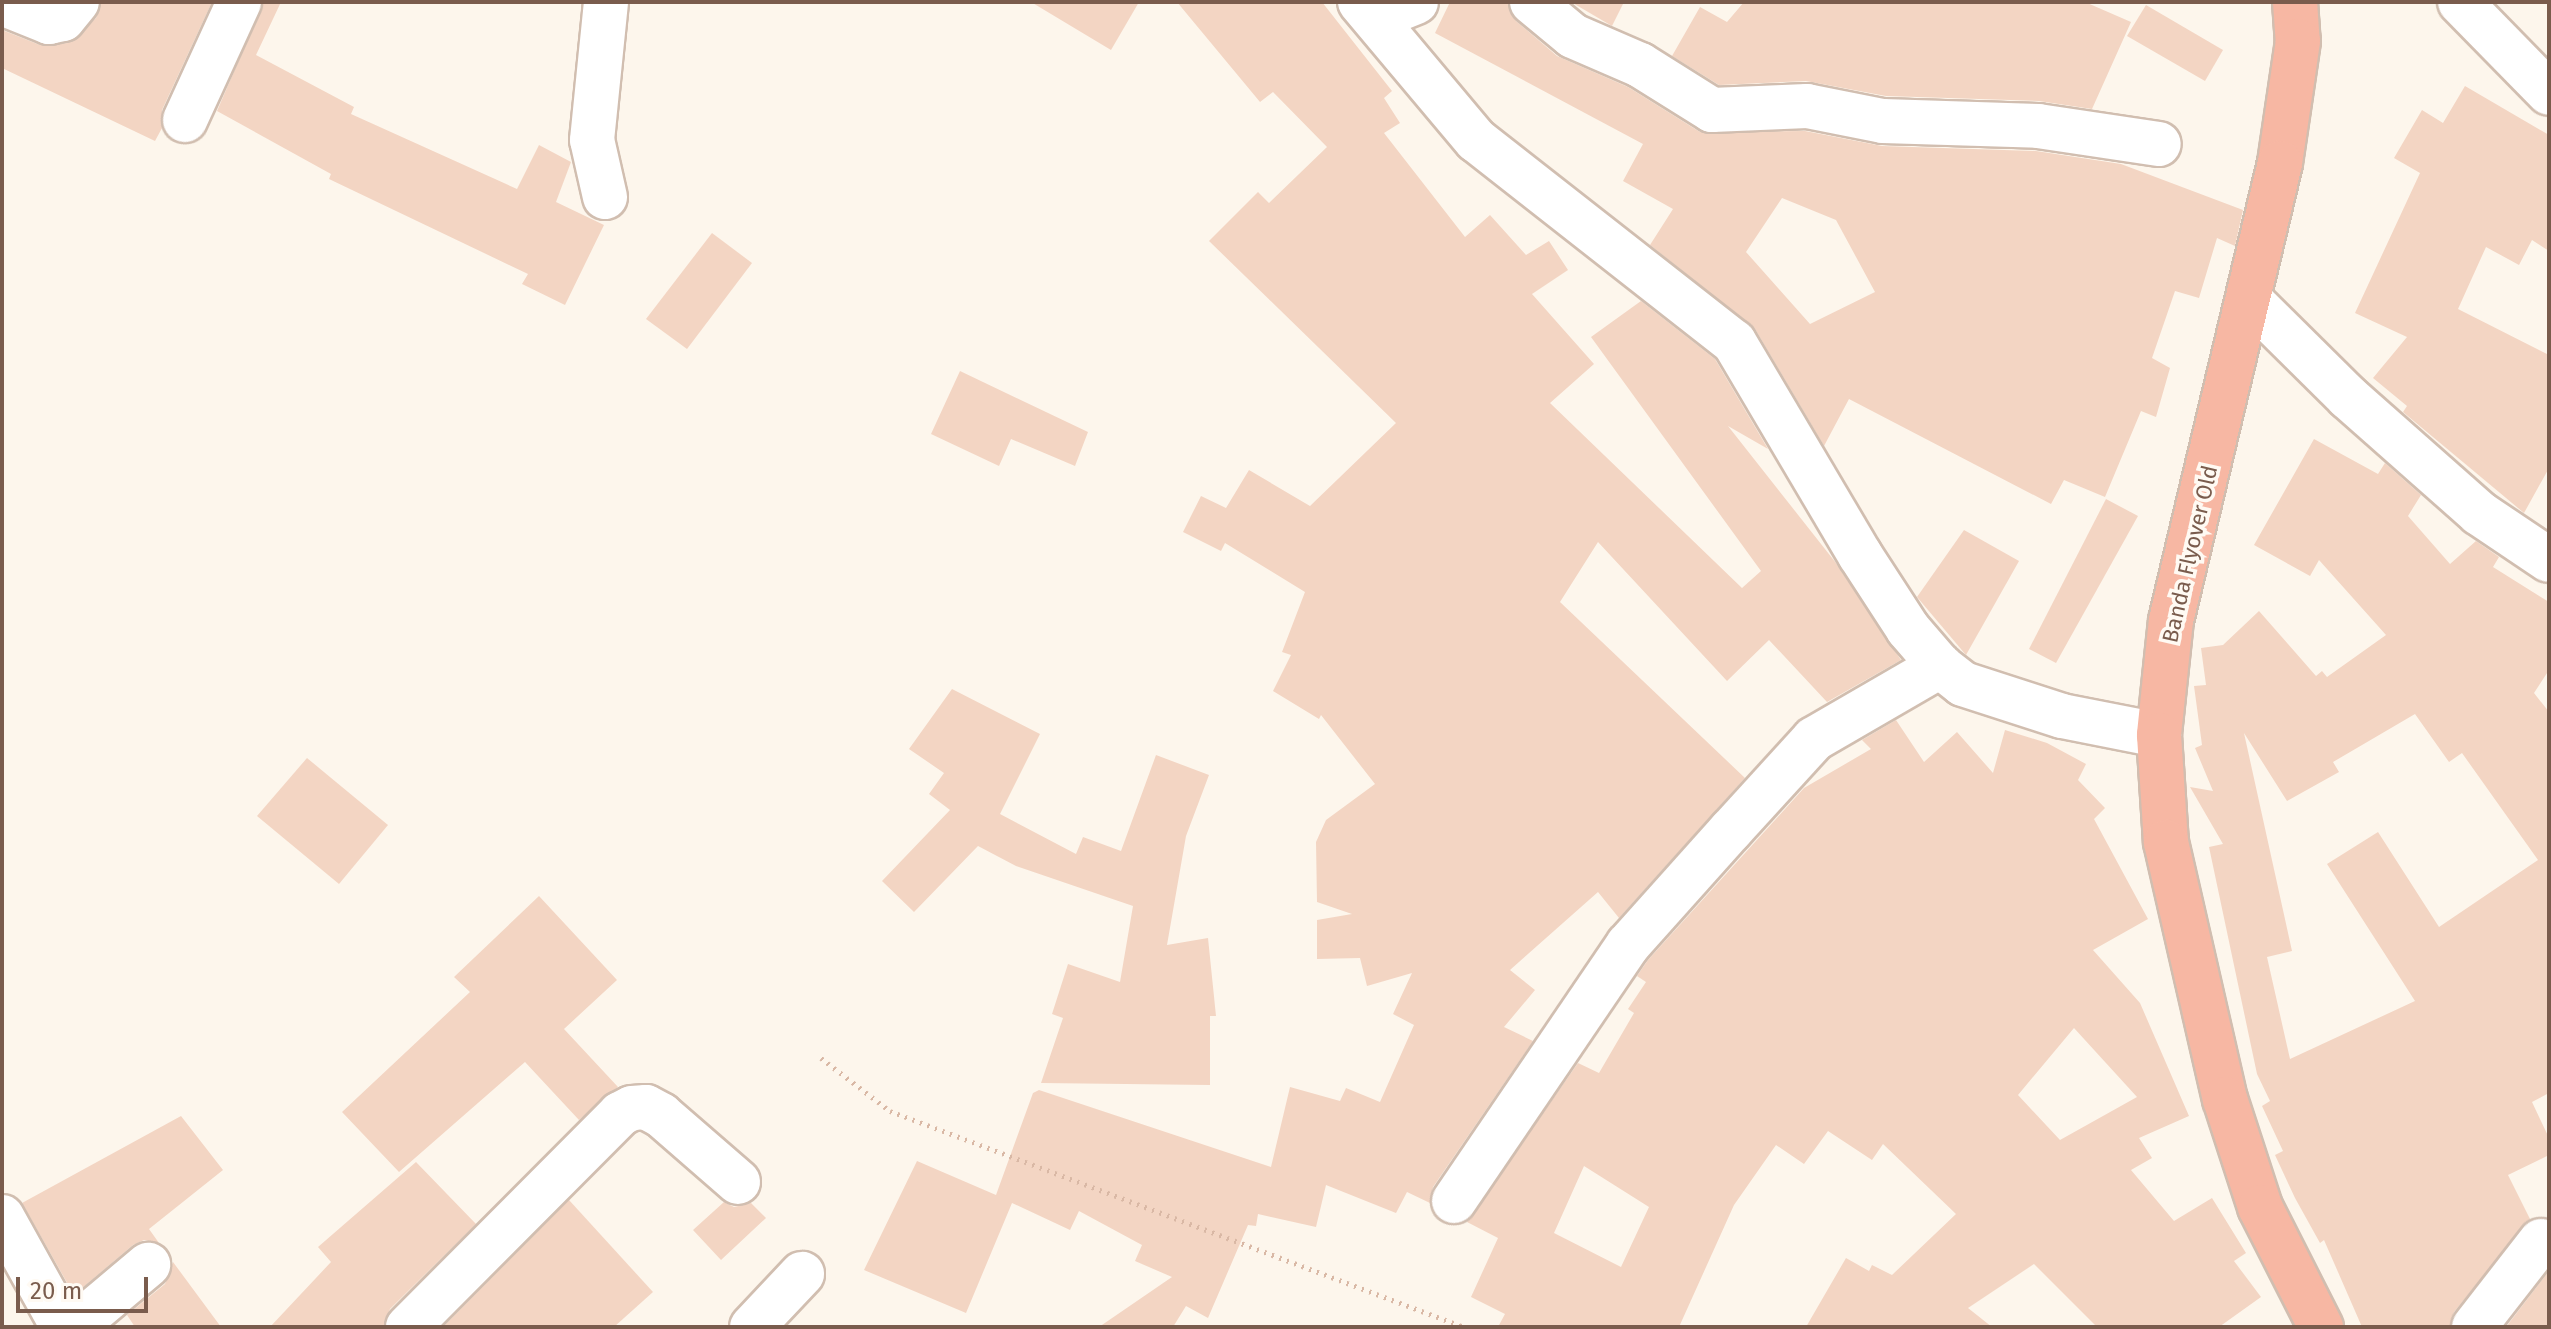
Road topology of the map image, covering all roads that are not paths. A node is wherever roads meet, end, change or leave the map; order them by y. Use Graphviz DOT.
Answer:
graph roads {
  1 [pos="77,2"];
  2 [pos="239,2"];
  3 [pos="606,2"];
  4 [pos="1532,2"];
  5 [pos="2295,2"];
  6 [pos="2460,2"];
  7 [pos="2,3"];
  8 [pos="1384,7"];
  9 [pos="2549,93"];
  10 [pos="185,120"];
  11 [pos="2159,144"];
  12 [pos="605,197"];
  13 [pos="2250,300"];
  14 [pos="2549,560"];
  15 [pos="1940,666"];
  16 [pos="2159,735"];
  17 [pos="738,1182"];
  18 [pos="1454,1201"];
  19 [pos="2,1217"];
  20 [pos="2541,1241"];
  21 [pos="148,1265"];
  22 [pos="802,1274"];
  23 [pos="63,1327"];
  24 [pos="74,1327"];
  25 [pos="408,1327"];
  26 [pos="752,1327"];
  27 [pos="2321,1327"];
  28 [pos="2474,1327"];
  1 -- 7 [label="street"];
  2 -- 10 [label="street"];
  3 -- 12 [label="street"];
  4 -- 11 [label="street"];
  5 -- 13 [label="highway, Banda Flyover Old"];
  6 -- 9 [label="street"];
  8 -- 15 [label="street"];
  13 -- 14 [label="street"];
  13 -- 16 [label="highway, Banda Flyover Old"];
  15 -- 16 [label="street"];
  15 -- 18 [label="street"];
  16 -- 27 [label="highway, Banda Flyover Old"];
  17 -- 25 [label="street"];
  19 -- 23 [label="street"];
  20 -- 28 [label="street"];
  21 -- 24 [label="street"];
  22 -- 26 [label="street"];
}
